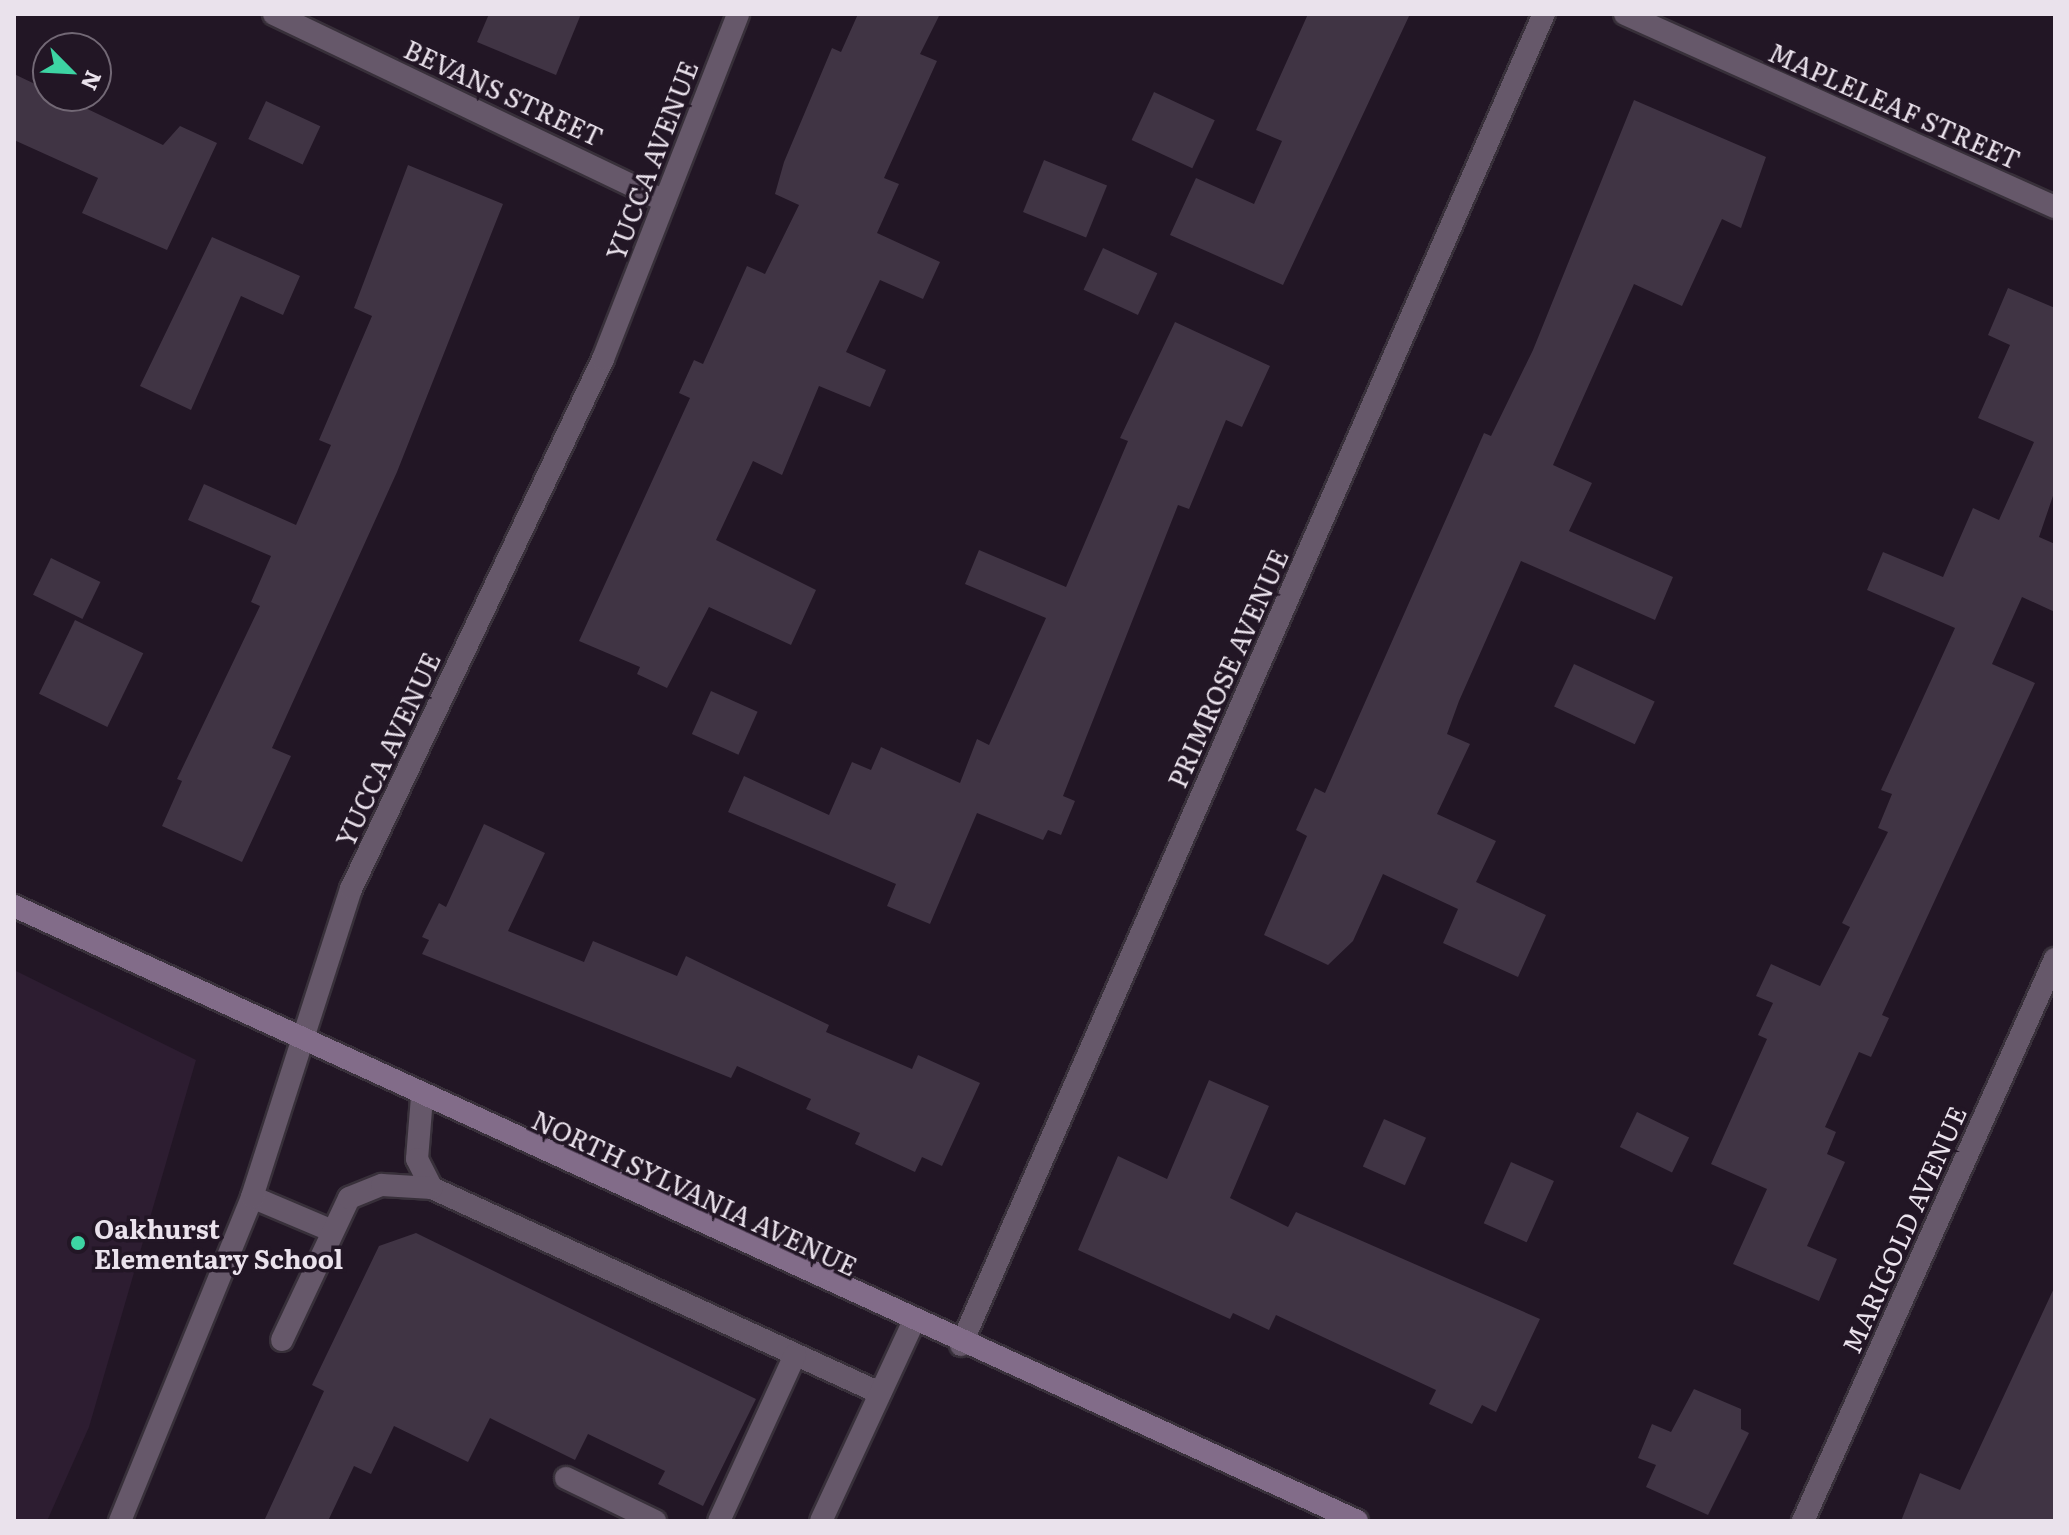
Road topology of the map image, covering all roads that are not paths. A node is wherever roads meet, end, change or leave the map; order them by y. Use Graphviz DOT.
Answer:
graph roads {
  1 [pos="274,14"];
  2 [pos="738,14"];
  3 [pos="1544,14"];
  4 [pos="1625,14"];
  5 [pos="665,201"];
  6 [pos="2055,207"];
  7 [pos="14,906"];
  8 [pos="2055,959"];
  9 [pos="298,1039"];
  10 [pos="422,1097"];
  11 [pos="432,1188"];
  12 [pos="252,1197"];
  13 [pos="332,1231"];
  14 [pos="913,1323"];
  15 [pos="282,1340"];
  16 [pos="961,1345"];
  17 [pos="795,1355"];
  18 [pos="880,1393"];
  19 [pos="566,1478"];
  20 [pos="120,1521"];
  21 [pos="655,1521"];
  22 [pos="719,1521"];
  23 [pos="821,1521"];
  24 [pos="1357,1521"];
  25 [pos="1803,1521"];
  1 -- 5 [label="street, BEVANS STREET"];
  2 -- 5 [label="street, YUCCA AVENUE"];
  3 -- 16 [label="street, PRIMROSE AVENUE"];
  4 -- 6 [label="street, MAPLELEAF STREET"];
  5 -- 9 [label="street, YUCCA AVENUE"];
  7 -- 9 [label="main road, NORTH SYLVANIA AVENUE"];
  8 -- 25 [label="street, MARIGOLD AVENUE"];
  9 -- 10 [label="main road, NORTH SYLVANIA AVENUE"];
  9 -- 12 [label="street, YUCCA AVENUE"];
  10 -- 11 [label="street"];
  10 -- 14 [label="main road, NORTH SYLVANIA AVENUE"];
  11 -- 13 [label="street"];
  11 -- 17 [label="street"];
  12 -- 13 [label="street"];
  12 -- 20 [label="street, YUCCA AVENUE"];
  13 -- 15 [label="street"];
  14 -- 16 [label="main road, NORTH SYLVANIA AVENUE"];
  14 -- 18 [label="street"];
  16 -- 24 [label="main road, NORTH SYLVANIA AVENUE"];
  17 -- 18 [label="street"];
  17 -- 22 [label="street"];
  18 -- 23 [label="street"];
  19 -- 21 [label="street"];
}
